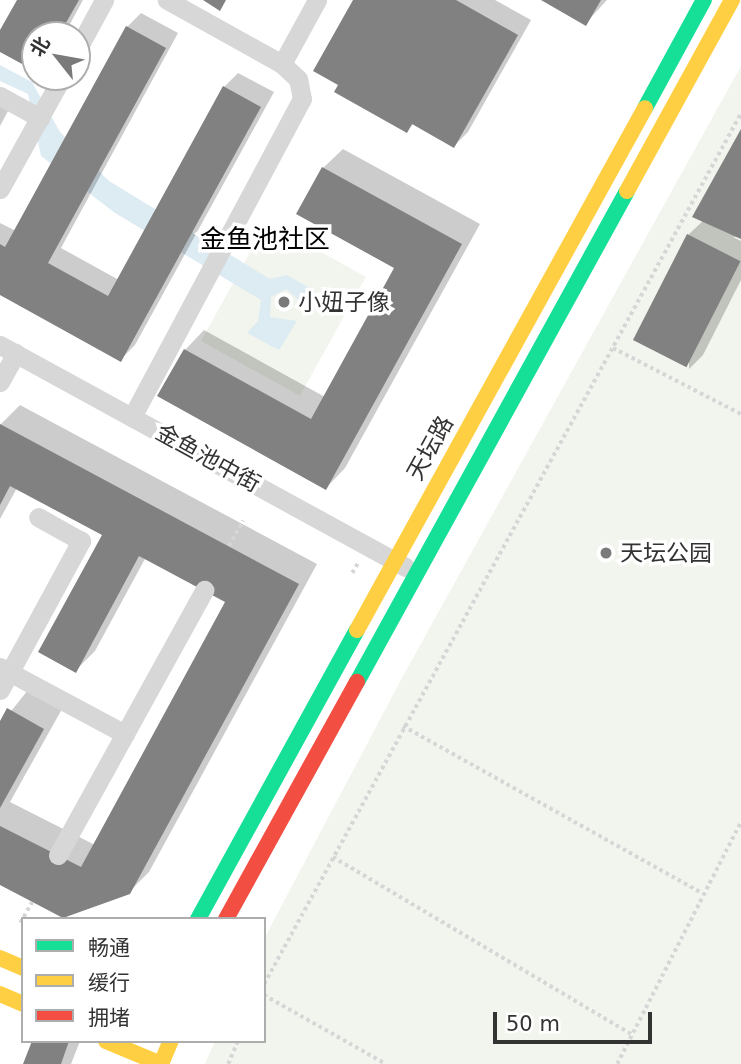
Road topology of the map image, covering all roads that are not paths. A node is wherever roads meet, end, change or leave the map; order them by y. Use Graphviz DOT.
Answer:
graph roads {
  1 [pos="104,0"];
  2 [pos="167,0"];
  3 [pos="317,0"];
  4 [pos="704,0"];
  5 [pos="732,0"];
  6 [pos="91,24"];
  7 [pos="282,64"];
  8 [pos="54,91"];
  9 [pos="0,96"];
  10 [pos="40,118"];
  11 [pos="0,190"];
  12 [pos="8,349"];
  13 [pos="0,383"];
  14 [pos="132,417"];
  15 [pos="38,517"];
  16 [pos="393,560"];
  17 [pos="415,572"];
  18 [pos="204,590"];
  19 [pos="5,670"];
  20 [pos="0,690"];
  21 [pos="125,734"];
  22 [pos="58,855"];
  23 [pos="199,917"];
  24 [pos="227,917"];
  25 [pos="0,958"];
  26 [pos="21,967"];
  27 [pos="0,994"];
  28 [pos="21,1003"];
  29 [pos="111,1043"];
  30 [pos="170,1043"];
  31 [pos="135,1053"];
  32 [pos="161,1064"];
  1 -- 6 [label="street"];
  2 -- 7 [label="street"];
  3 -- 7 [label="street"];
  4 -- 16 [label="street, 天坛路"];
  5 -- 17 [label="street, 天坛路"];
  7 -- 14 [label="street"];
  8 -- 10 [label="street"];
  9 -- 10 [label="street"];
  10 -- 11 [label="street"];
  12 -- 13 [label="street"];
  12 -- 14 [label="street, 金鱼池中街"];
  14 -- 16 [label="street, 金鱼池中街"];
  15 -- 19 [label="street"];
  16 -- 17 [label="street, 金鱼池中街"];
  16 -- 23 [label="street, 天坛路"];
  17 -- 24 [label="street, 天坛路"];
  18 -- 21 [label="street"];
  19 -- 20 [label="street"];
  19 -- 21 [label="street"];
  21 -- 22 [label="street"];
  25 -- 26 [label="street"];
  27 -- 28 [label="street"];
  29 -- 31 [label="street"];
  30 -- 32 [label="street"];
  31 -- 32 [label="street"];
}
